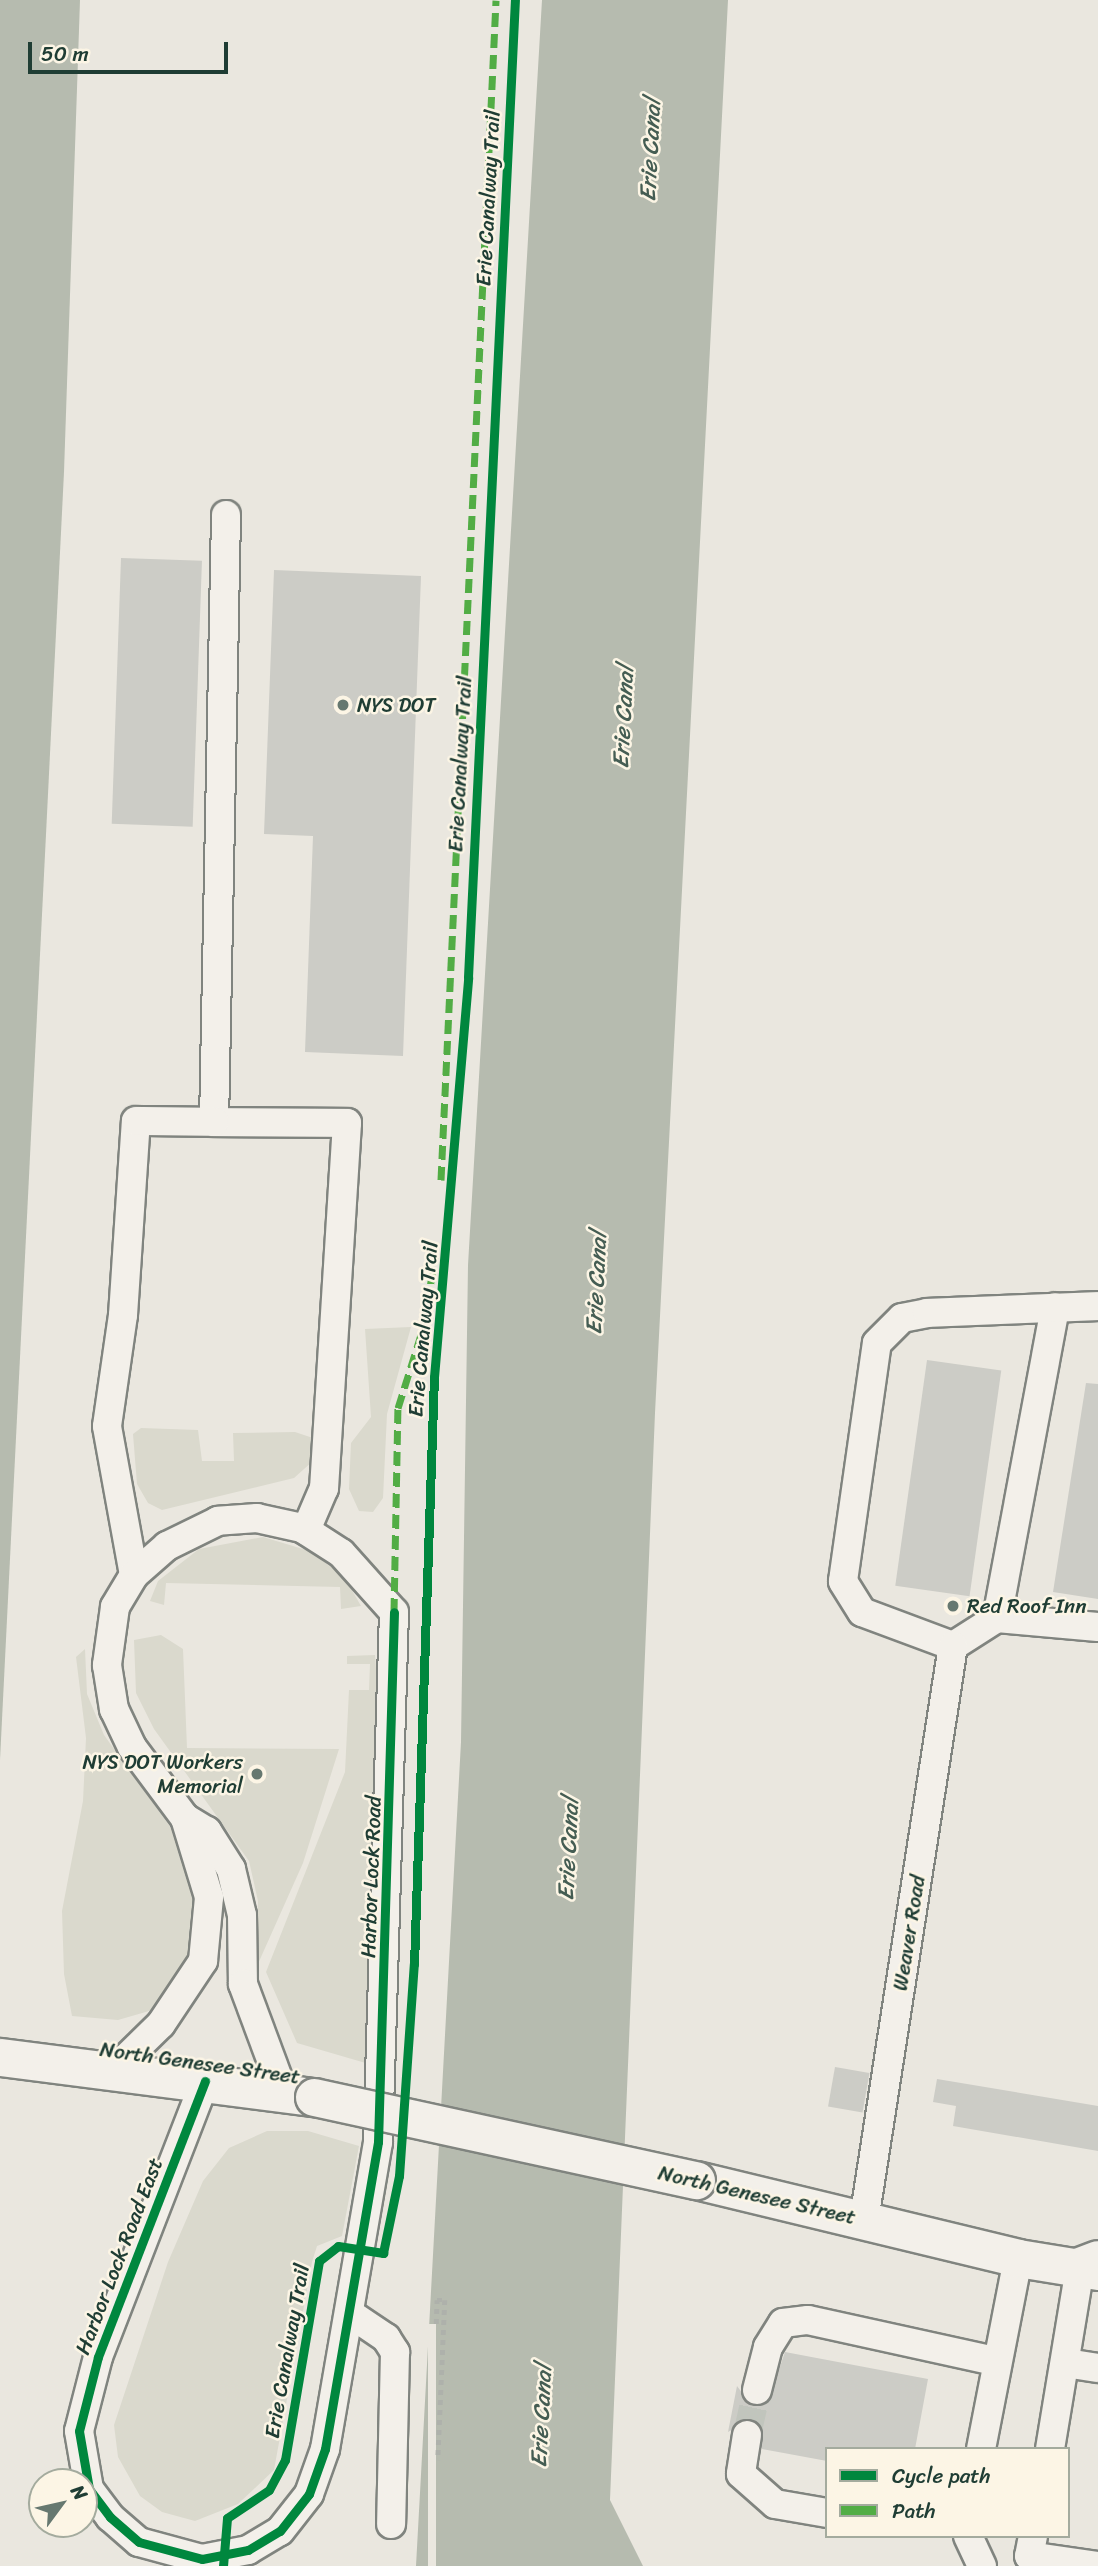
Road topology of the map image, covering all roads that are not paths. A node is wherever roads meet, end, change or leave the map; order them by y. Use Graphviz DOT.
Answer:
graph roads {
  1 [pos="226,514"];
  2 [pos="214,1122"];
  3 [pos="1098,1306"];
  4 [pos="1055,1307"];
  5 [pos="306,1530"];
  6 [pos="134,1575"];
  7 [pos="997,1618"];
  8 [pos="1098,1627"];
  9 [pos="953,1646"];
  10 [pos="185,1818"];
  11 [pos="0,2057"];
  12 [pos="99,2067"];
  13 [pos="205,2081"];
  14 [pos="299,2096"];
  15 [pos="378,2142"];
  16 [pos="864,2220"];
  17 [pos="1018,2258"];
  18 [pos="1092,2266"];
  19 [pos="349,2314"];
  20 [pos="995,2361"];
  21 [pos="1066,2363"];
  22 [pos="1098,2368"];
  23 [pos="757,2390"];
  24 [pos="747,2435"];
  25 [pos="981,2447"];
  26 [pos="1050,2447"];
  27 [pos="825,2513"];
  28 [pos="391,2524"];
  29 [pos="969,2538"];
  30 [pos="1033,2538"];
  31 [pos="982,2566"];
  32 [pos="1098,2566"];
  1 -- 2 [label="street"];
  2 -- 5 [label="street"];
  2 -- 6 [label="street"];
  3 -- 4 [label="street"];
  4 -- 7 [label="street"];
  4 -- 9 [label="street"];
  5 -- 6 [label="street"];
  5 -- 15 [label="street, Harbor Lock Road"];
  6 -- 10 [label="street"];
  7 -- 8 [label="street"];
  7 -- 9 [label="street"];
  9 -- 16 [label="street, Weaver Road"];
  10 -- 12 [label="street"];
  10 -- 14 [label="street"];
  11 -- 12 [label="main road, North Genesee Street"];
  12 -- 13 [label="main road, North Genesee Street"];
  13 -- 14 [label="main road, North Genesee Street"];
  13 -- 19 [label="street, Harbor Lock Road East"];
  14 -- 16 [label="main road, North Genesee Street, bridge"];
  15 -- 19 [label="street, Harbor Lock Road East"];
  16 -- 17 [label="main road, North Genesee Street"];
  17 -- 18 [label="main road, North Genesee Street"];
  17 -- 20 [label="street"];
  18 -- 21 [label="street"];
  19 -- 28 [label="street"];
  20 -- 23 [label="street"];
  20 -- 25 [label="street"];
  21 -- 22 [label="street"];
  21 -- 26 [label="street"];
  24 -- 27 [label="street"];
  29 -- 31 [label="street"];
  30 -- 32 [label="street"];
}
